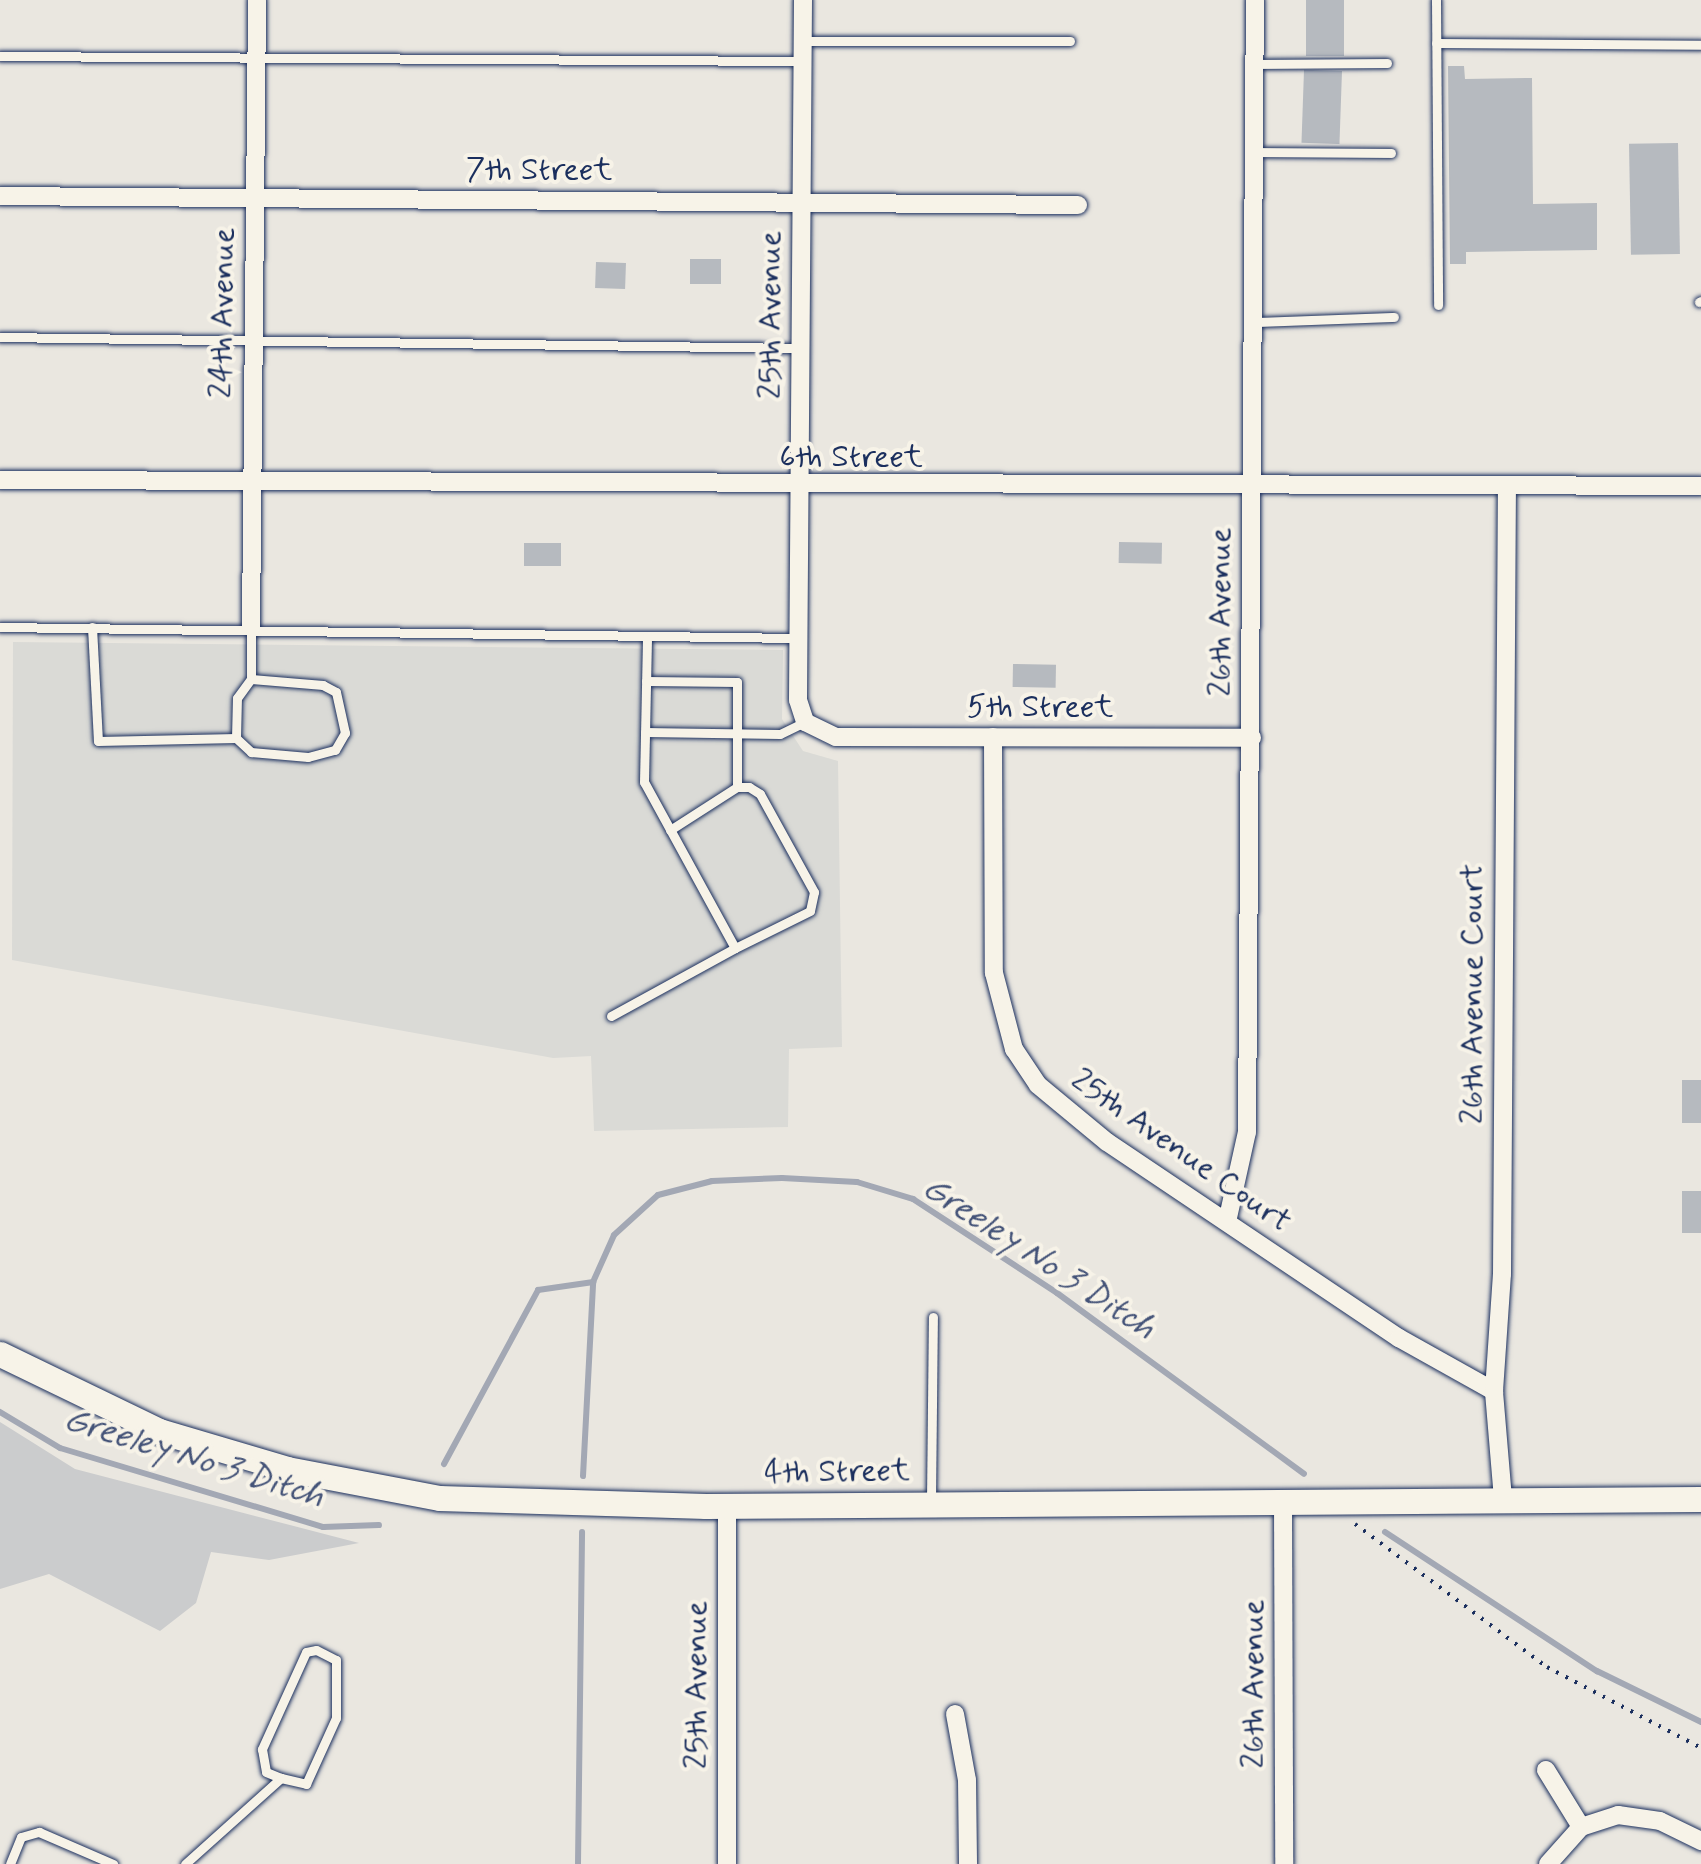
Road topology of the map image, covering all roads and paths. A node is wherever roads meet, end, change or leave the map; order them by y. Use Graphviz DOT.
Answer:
graph roads {
  1 [pos="256,0"];
  2 [pos="803,0"];
  3 [pos="1255,0"];
  4 [pos="1436,0"];
  5 [pos="802,41"];
  6 [pos="1070,41"];
  7 [pos="1436,43"];
  8 [pos="1701,45"];
  9 [pos="0,56"];
  10 [pos="256,58"];
  11 [pos="802,61"];
  12 [pos="1387,62"];
  13 [pos="1256,64"];
  14 [pos="1253,152"];
  15 [pos="1392,153"];
  16 [pos="0,196"];
  17 [pos="254,198"];
  18 [pos="802,202"];
  19 [pos="1078,205"];
  20 [pos="1438,306"];
  21 [pos="1394,317"];
  22 [pos="1255,322"];
  23 [pos="0,338"];
  24 [pos="253,340"];
  25 [pos="800,348"];
  26 [pos="0,480"];
  27 [pos="252,482"];
  28 [pos="799,486"];
  29 [pos="1701,486"];
  30 [pos="1507,488"];
  31 [pos="1250,489"];
  32 [pos="0,627"];
  33 [pos="92,627"];
  34 [pos="250,627"];
  35 [pos="646,636"];
  36 [pos="798,638"];
  37 [pos="251,679"];
  38 [pos="646,681"];
  39 [pos="805,722"];
  40 [pos="645,732"];
  41 [pos="737,733"];
  42 [pos="994,737"];
  43 [pos="236,738"];
  44 [pos="1252,738"];
  45 [pos="737,786"];
  46 [pos="670,830"];
  47 [pos="735,948"];
  48 [pos="611,1016"];
  49 [pos="1227,1222"];
  50 [pos="932,1317"];
  51 [pos="0,1354"];
  52 [pos="1494,1391"];
  53 [pos="1701,1499"];
  54 [pos="1503,1500"];
  55 [pos="1283,1503"];
  56 [pos="931,1504"];
  57 [pos="727,1506"];
  58 [pos="1356,1530"];
  59 [pos="955,1714"];
  60 [pos="1701,1748"];
  61 [pos="1546,1770"];
  62 [pos="281,1778"];
  63 [pos="1580,1827"];
  64 [pos="1701,1841"];
  65 [pos="10,1864"];
  66 [pos="113,1864"];
  67 [pos="185,1864"];
  68 [pos="727,1864"];
  69 [pos="968,1864"];
  70 [pos="1284,1864"];
  71 [pos="1548,1864"];
  1 -- 10 [label="street, 24th Avenue"];
  2 -- 5 [label="street, 25th Avenue"];
  3 -- 13 [label="street, 26th Avenue"];
  4 -- 7 [label="lane"];
  5 -- 6 [label="lane"];
  5 -- 11 [label="street, 25th Avenue"];
  7 -- 8 [label="lane"];
  7 -- 20 [label="lane"];
  9 -- 10 [label="lane"];
  10 -- 11 [label="lane"];
  10 -- 17 [label="street, 24th Avenue"];
  11 -- 18 [label="street, 25th Avenue"];
  12 -- 13 [label="lane"];
  13 -- 14 [label="street, 26th Avenue"];
  14 -- 15 [label="lane"];
  14 -- 22 [label="street, 26th Avenue"];
  16 -- 17 [label="street, 7th Street"];
  17 -- 18 [label="street, 7th Street"];
  17 -- 24 [label="street, 24th Avenue"];
  18 -- 19 [label="street, 7th Street"];
  18 -- 25 [label="street, 25th Avenue"];
  21 -- 22 [label="lane"];
  22 -- 31 [label="street, 26th Avenue"];
  23 -- 24 [label="lane"];
  24 -- 25 [label="lane"];
  24 -- 27 [label="street, 24th Avenue"];
  25 -- 28 [label="street, 25th Avenue"];
  26 -- 27 [label="street, 6th Street"];
  27 -- 28 [label="street, 6th Street"];
  27 -- 34 [label="street, 24th Avenue"];
  28 -- 31 [label="street, 6th Street"];
  28 -- 36 [label="street, 25th Avenue"];
  29 -- 30 [label="street, 6th Street"];
  30 -- 31 [label="street, 6th Street"];
  30 -- 52 [label="street, 26th Avenue Court"];
  31 -- 44 [label="street, 26th Avenue"];
  32 -- 33 [label="lane"];
  33 -- 34 [label="lane"];
  33 -- 43 [label="lane"];
  34 -- 35 [label="lane"];
  34 -- 37 [label="lane"];
  35 -- 36 [label="lane"];
  35 -- 38 [label="lane"];
  36 -- 39 [label="street, 25th Avenue"];
  37 -- 43 [label="lane"];
  37 -- 43 [label="lane"];
  38 -- 40 [label="lane"];
  38 -- 41 [label="lane"];
  39 -- 41 [label="lane"];
  39 -- 42 [label="street, 5th Street"];
  40 -- 41 [label="lane"];
  40 -- 46 [label="lane"];
  41 -- 45 [label="lane"];
  42 -- 44 [label="street, 5th Street"];
  42 -- 49 [label="street, 25th Avenue Court"];
  44 -- 49 [label="street, 26th Avenue"];
  45 -- 46 [label="lane"];
  45 -- 47 [label="lane"];
  46 -- 47 [label="lane"];
  47 -- 48 [label="lane"];
  49 -- 52 [label="street, 25th Avenue Court"];
  50 -- 56 [label="lane"];
  51 -- 57 [label="main road, 4th Street"];
  52 -- 54 [label="street, 26th Avenue Court"];
  53 -- 54 [label="main road, 4th Street"];
  54 -- 55 [label="main road, 4th Street"];
  55 -- 56 [label="main road, 4th Street"];
  55 -- 70 [label="street, 26th Avenue"];
  56 -- 57 [label="main road, 4th Street"];
  57 -- 68 [label="street, 25th Avenue"];
  58 -- 60 [label="path"];
  59 -- 69 [label="street"];
  61 -- 63 [label="street"];
  62 -- 62 [label="lane"];
  62 -- 67 [label="lane"];
  63 -- 64 [label="street"];
  63 -- 71 [label="street"];
  65 -- 66 [label="lane"];
}
